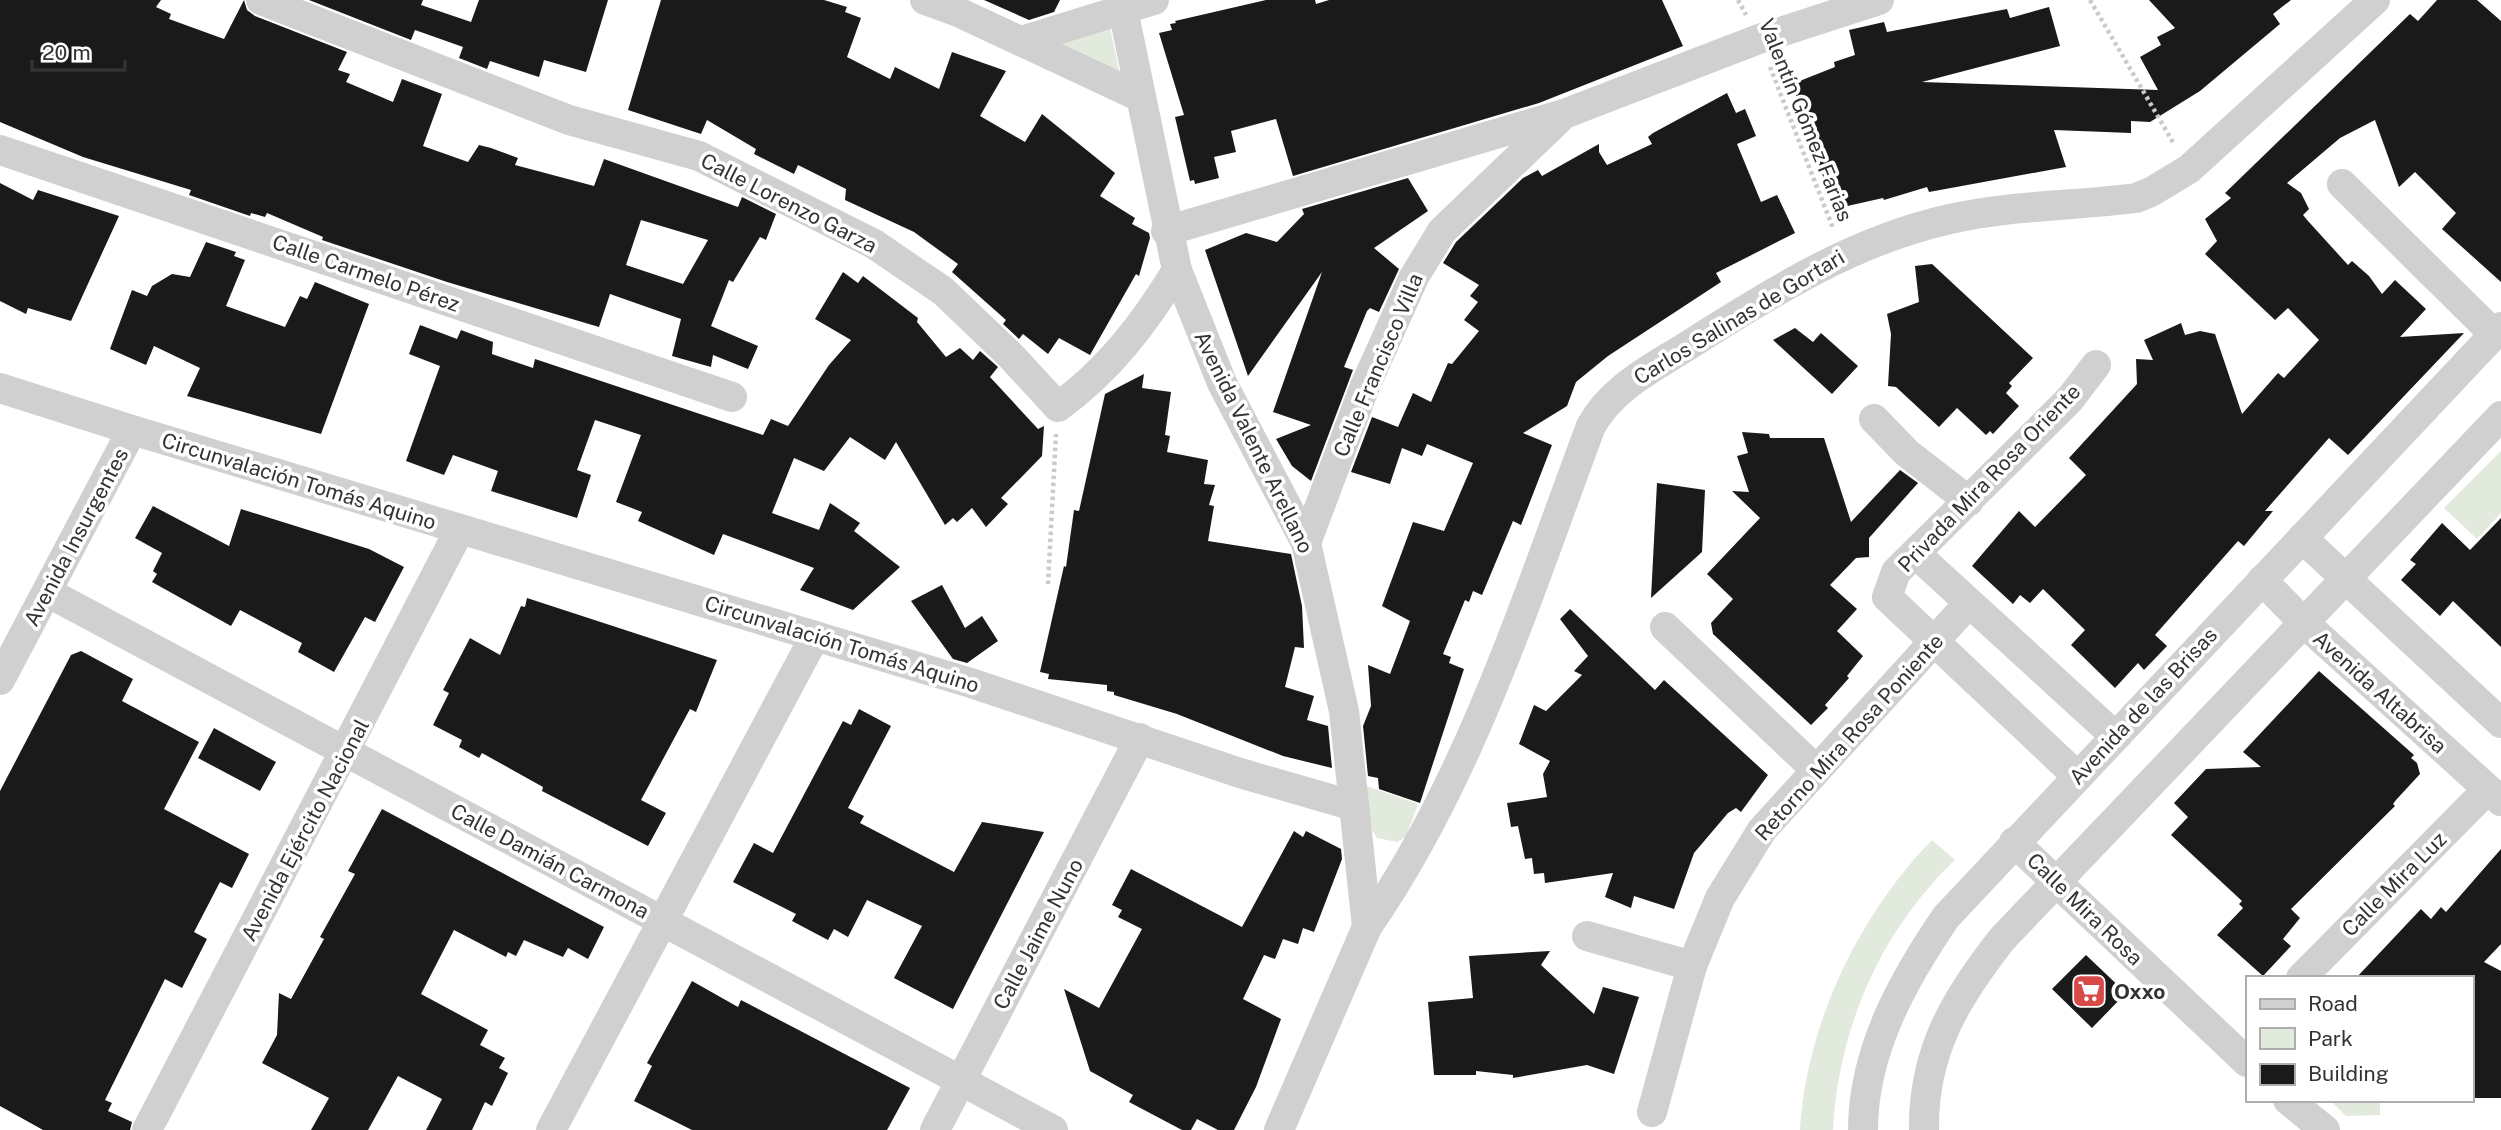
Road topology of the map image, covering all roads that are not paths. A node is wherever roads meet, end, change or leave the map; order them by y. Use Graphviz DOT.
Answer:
graph roads {
  1 [pos="261,0"];
  2 [pos="925,0"];
  3 [pos="1154,0"];
  4 [pos="1879,0"];
  5 [pos="2375,0"];
  6 [pos="1121,4"];
  7 [pos="1021,41"];
  8 [pos="1139,96"];
  9 [pos="1564,114"];
  10 [pos="0,150"];
  11 [pos="2342,184"];
  12 [pos="1166,231"];
  13 [pos="1177,270"];
  14 [pos="2498,330"];
  15 [pos="2096,365"];
  16 [pos="0,388"];
  17 [pos="732,397"];
  18 [pos="2501,416"];
  19 [pos="1874,419"];
  20 [pos="132,430"];
  21 [pos="1969,501"];
  22 [pos="460,529"];
  23 [pos="2302,538"];
  24 [pos="1306,543"];
  25 [pos="1916,554"];
  26 [pos="2346,577"];
  27 [pos="2262,580"];
  28 [pos="47,592"];
  29 [pos="1969,603"];
  30 [pos="2303,622"];
  31 [pos="1665,627"];
  32 [pos="815,636"];
  33 [pos="1931,642"];
  34 [pos="0,680"];
  35 [pos="2501,723"];
  36 [pos="2115,736"];
  37 [pos="1140,737"];
  38 [pos="346,752"];
  39 [pos="1815,769"];
  40 [pos="2077,776"];
  41 [pos="2494,796"];
  42 [pos="1354,806"];
  43 [pos="1360,842"];
  44 [pos="2014,842"];
  45 [pos="1416,853"];
  46 [pos="2057,882"];
  47 [pos="663,921"];
  48 [pos="1367,927"];
  49 [pos="1587,936"];
  50 [pos="1692,966"];
  51 [pos="2303,976"];
  52 [pos="2242,1047"];
  53 [pos="961,1081"];
  54 [pos="2290,1102"];
  55 [pos="1652,1112"];
  56 [pos="147,1130"];
  57 [pos="551,1130"];
  58 [pos="935,1130"];
  59 [pos="1053,1130"];
  60 [pos="1279,1130"];
  61 [pos="1863,1130"];
  62 [pos="1924,1130"];
  63 [pos="2325,1130"];
  1 -- 13 [label="street, Calle Lorenzo Garza"];
  2 -- 7 [label="street"];
  3 -- 6 [label="street"];
  4 -- 9 [label="street, Calle Francisco Villa"];
  5 -- 45 [label="street, Carlos Salinas de Gortari"];
  6 -- 7 [label="street"];
  6 -- 8 [label="street, Avenida Valente Arellano"];
  7 -- 8 [label="street"];
  8 -- 12 [label="street, Avenida Valente Arellano"];
  9 -- 12 [label="street, Calle Francisco Villa"];
  9 -- 24 [label="street, Calle Francisco Villa"];
  10 -- 17 [label="street, Calle Carmelo Pérez"];
  11 -- 14 [label="street"];
  12 -- 13 [label="street, Avenida Valente Arellano"];
  13 -- 24 [label="street, Avenida Valente Arellano"];
  14 -- 23 [label="street, Avenida de las Brisas"];
  15 -- 21 [label="street, Privada Mira Rosa Oriente"];
  16 -- 20 [label="street, Circunvalación Tomás Aquino"];
  18 -- 26 [label="street"];
  19 -- 21 [label="street"];
  20 -- 22 [label="street, Circunvalación Tomás Aquino"];
  20 -- 28 [label="street, Avenida Insurgentes"];
  21 -- 25 [label="street, Privada Mira Rosa Oriente"];
  22 -- 32 [label="street, Circunvalación Tomás Aquino"];
  22 -- 38 [label="street, Avenida Ejército Nacional"];
  23 -- 26 [label="street"];
  23 -- 27 [label="street, Avenida de las Brisas"];
  24 -- 42 [label="street, Avenida Valente Arellano"];
  25 -- 29 [label="street"];
  25 -- 33 [label="street, Privada Mira Rosa Oriente"];
  26 -- 30 [label="street"];
  26 -- 35 [label="street"];
  27 -- 30 [label="street, Avenida Altabrisa"];
  27 -- 36 [label="street, Avenida de las Brisas"];
  28 -- 34 [label="street, Avenida Insurgentes"];
  28 -- 38 [label="street, Calle Damián Carmona"];
  29 -- 33 [label="street, Retorno Mira Rosa Poniente"];
  29 -- 36 [label="street"];
  30 -- 41 [label="street, Avenida Altabrisa"];
  30 -- 46 [label="street"];
  31 -- 39 [label="street"];
  32 -- 37 [label="street, Circunvalación Tomás Aquino"];
  32 -- 47 [label="street"];
  33 -- 39 [label="street, Retorno Mira Rosa Poniente"];
  33 -- 40 [label="street"];
  36 -- 40 [label="street, Avenida de las Brisas"];
  37 -- 42 [label="street, Circunvalación Tomás Aquino"];
  37 -- 53 [label="street, Calle Jaime Nuno"];
  38 -- 47 [label="street, Calle Damián Carmona"];
  38 -- 56 [label="street, Avenida Ejército Nacional"];
  39 -- 50 [label="street, Retorno Mira Rosa Poniente"];
  40 -- 44 [label="street, Avenida de las Brisas"];
  41 -- 51 [label="street, Calle Mira Luz"];
  42 -- 43 [label="street"];
  43 -- 45 [label="street"];
  43 -- 48 [label="street"];
  44 -- 46 [label="street, Calle Mira Rosa"];
  44 -- 61 [label="street, Avenida de las Brisas"];
  45 -- 48 [label="street, Carlos Salinas de Gortari"];
  46 -- 52 [label="street, Calle Mira Rosa"];
  46 -- 62 [label="street"];
  47 -- 53 [label="street, Calle Damián Carmona"];
  47 -- 57 [label="street"];
  48 -- 60 [label="street"];
  49 -- 50 [label="street"];
  50 -- 55 [label="street, Retorno Mira Rosa Poniente"];
  53 -- 58 [label="street, Calle Jaime Nuno"];
  53 -- 59 [label="street, Calle Damián Carmona"];
  54 -- 63 [label="street"];
}
